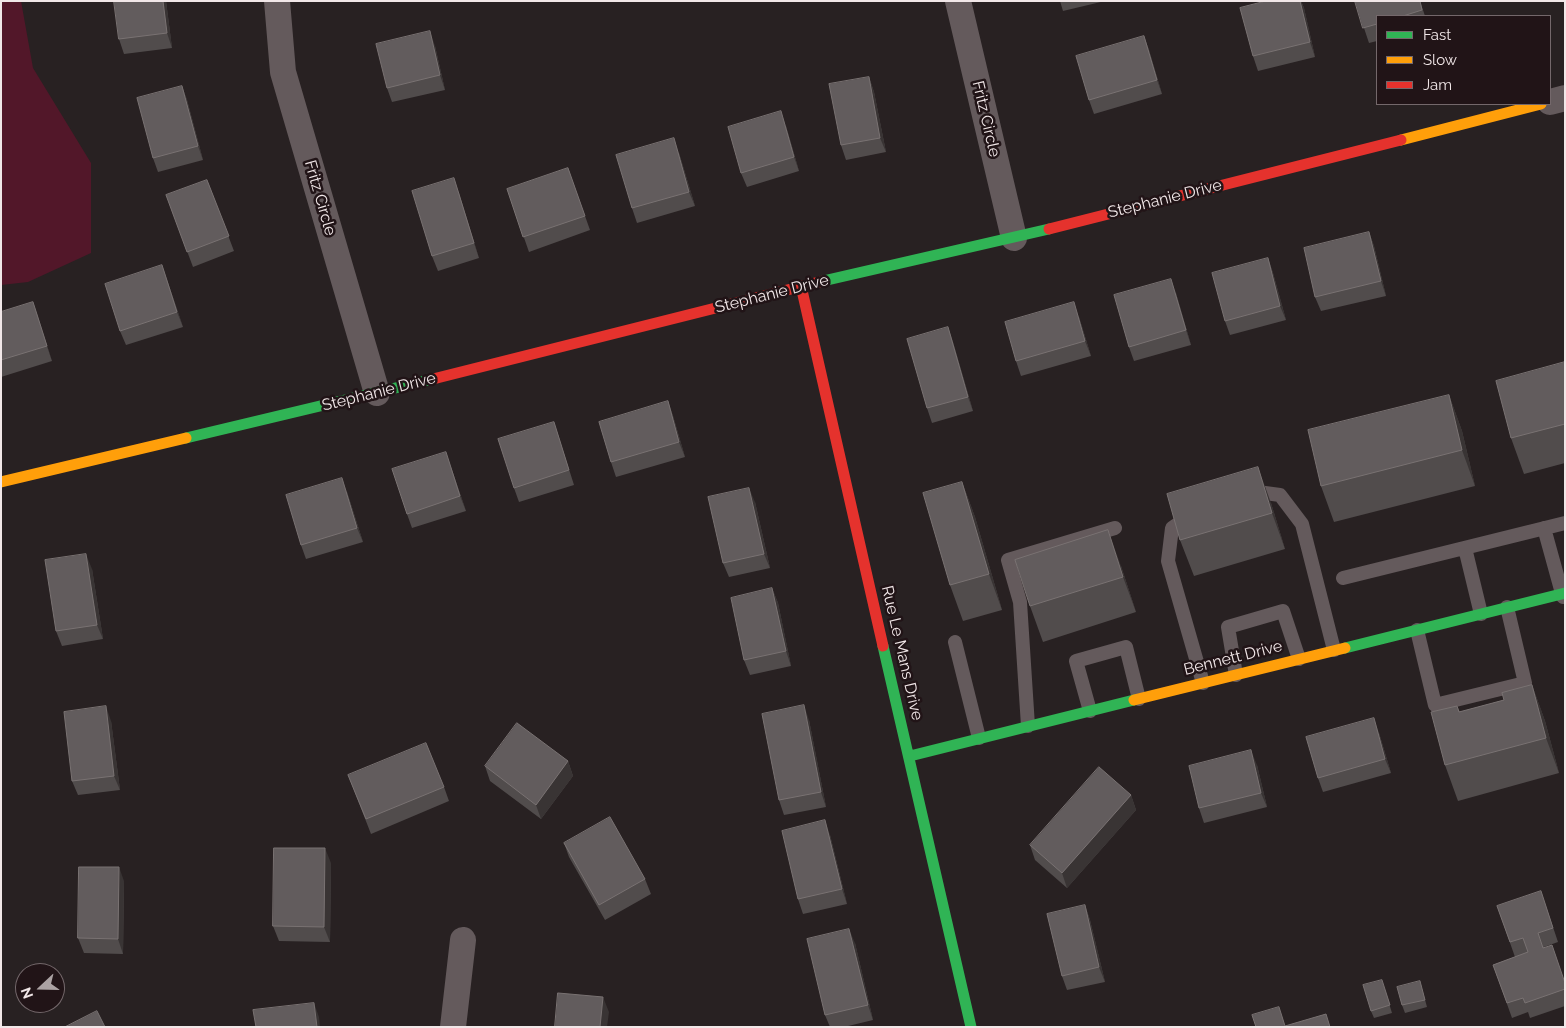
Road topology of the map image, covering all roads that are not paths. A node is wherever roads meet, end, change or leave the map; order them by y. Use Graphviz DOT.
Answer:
graph roads {
  1 [pos="277,1"];
  2 [pos="958,1"];
  3 [pos="1565,98"];
  4 [pos="1551,102"];
  5 [pos="1537,105"];
  6 [pos="1014,238"];
  7 [pos="801,286"];
  8 [pos="377,393"];
  9 [pos="1,482"];
  10 [pos="1233,496"];
  11 [pos="1201,509"];
  12 [pos="1565,523"];
  13 [pos="1116,528"];
  14 [pos="1544,528"];
  15 [pos="1465,548"];
  16 [pos="1343,578"];
  17 [pos="1564,598"];
  18 [pos="1507,607"];
  19 [pos="1481,614"];
  20 [pos="1417,630"];
  21 [pos="955,642"];
  22 [pos="1334,650"];
  23 [pos="1299,659"];
  24 [pos="1236,675"];
  25 [pos="1203,683"];
  26 [pos="1139,699"];
  27 [pos="1090,711"];
  28 [pos="1028,726"];
  29 [pos="979,738"];
  30 [pos="910,756"];
  31 [pos="463,940"];
  32 [pos="452,1027"];
  33 [pos="971,1027"];
  1 -- 8 [label="street, Fritz Circle"];
  2 -- 6 [label="street, Fritz Circle"];
  3 -- 4 [label="street"];
  5 -- 6 [label="street, Stephanie Drive"];
  6 -- 7 [label="street, Stephanie Drive"];
  7 -- 8 [label="street, Stephanie Drive"];
  7 -- 30 [label="street, Rue Le Mans Drive"];
  8 -- 9 [label="street, Stephanie Drive"];
  10 -- 22 [label="lane"];
  11 -- 25 [label="lane"];
  12 -- 14 [label="lane"];
  13 -- 28 [label="lane"];
  14 -- 15 [label="lane"];
  14 -- 17 [label="lane"];
  15 -- 16 [label="lane"];
  15 -- 19 [label="lane"];
  17 -- 18 [label="street, Bennett Drive"];
  18 -- 19 [label="street, Bennett Drive"];
  18 -- 20 [label="lane"];
  19 -- 20 [label="street, Bennett Drive"];
  20 -- 22 [label="street, Bennett Drive"];
  21 -- 29 [label="lane"];
  22 -- 23 [label="street, Bennett Drive"];
  23 -- 24 [label="street, Bennett Drive"];
  23 -- 24 [label="lane"];
  24 -- 25 [label="street, Bennett Drive"];
  25 -- 26 [label="street, Bennett Drive"];
  26 -- 27 [label="street, Bennett Drive"];
  26 -- 27 [label="lane"];
  27 -- 28 [label="street, Bennett Drive"];
  28 -- 29 [label="street, Bennett Drive"];
  29 -- 30 [label="street, Bennett Drive"];
  30 -- 33 [label="street, Rue Le Mans Drive"];
  31 -- 32 [label="street"];
}
